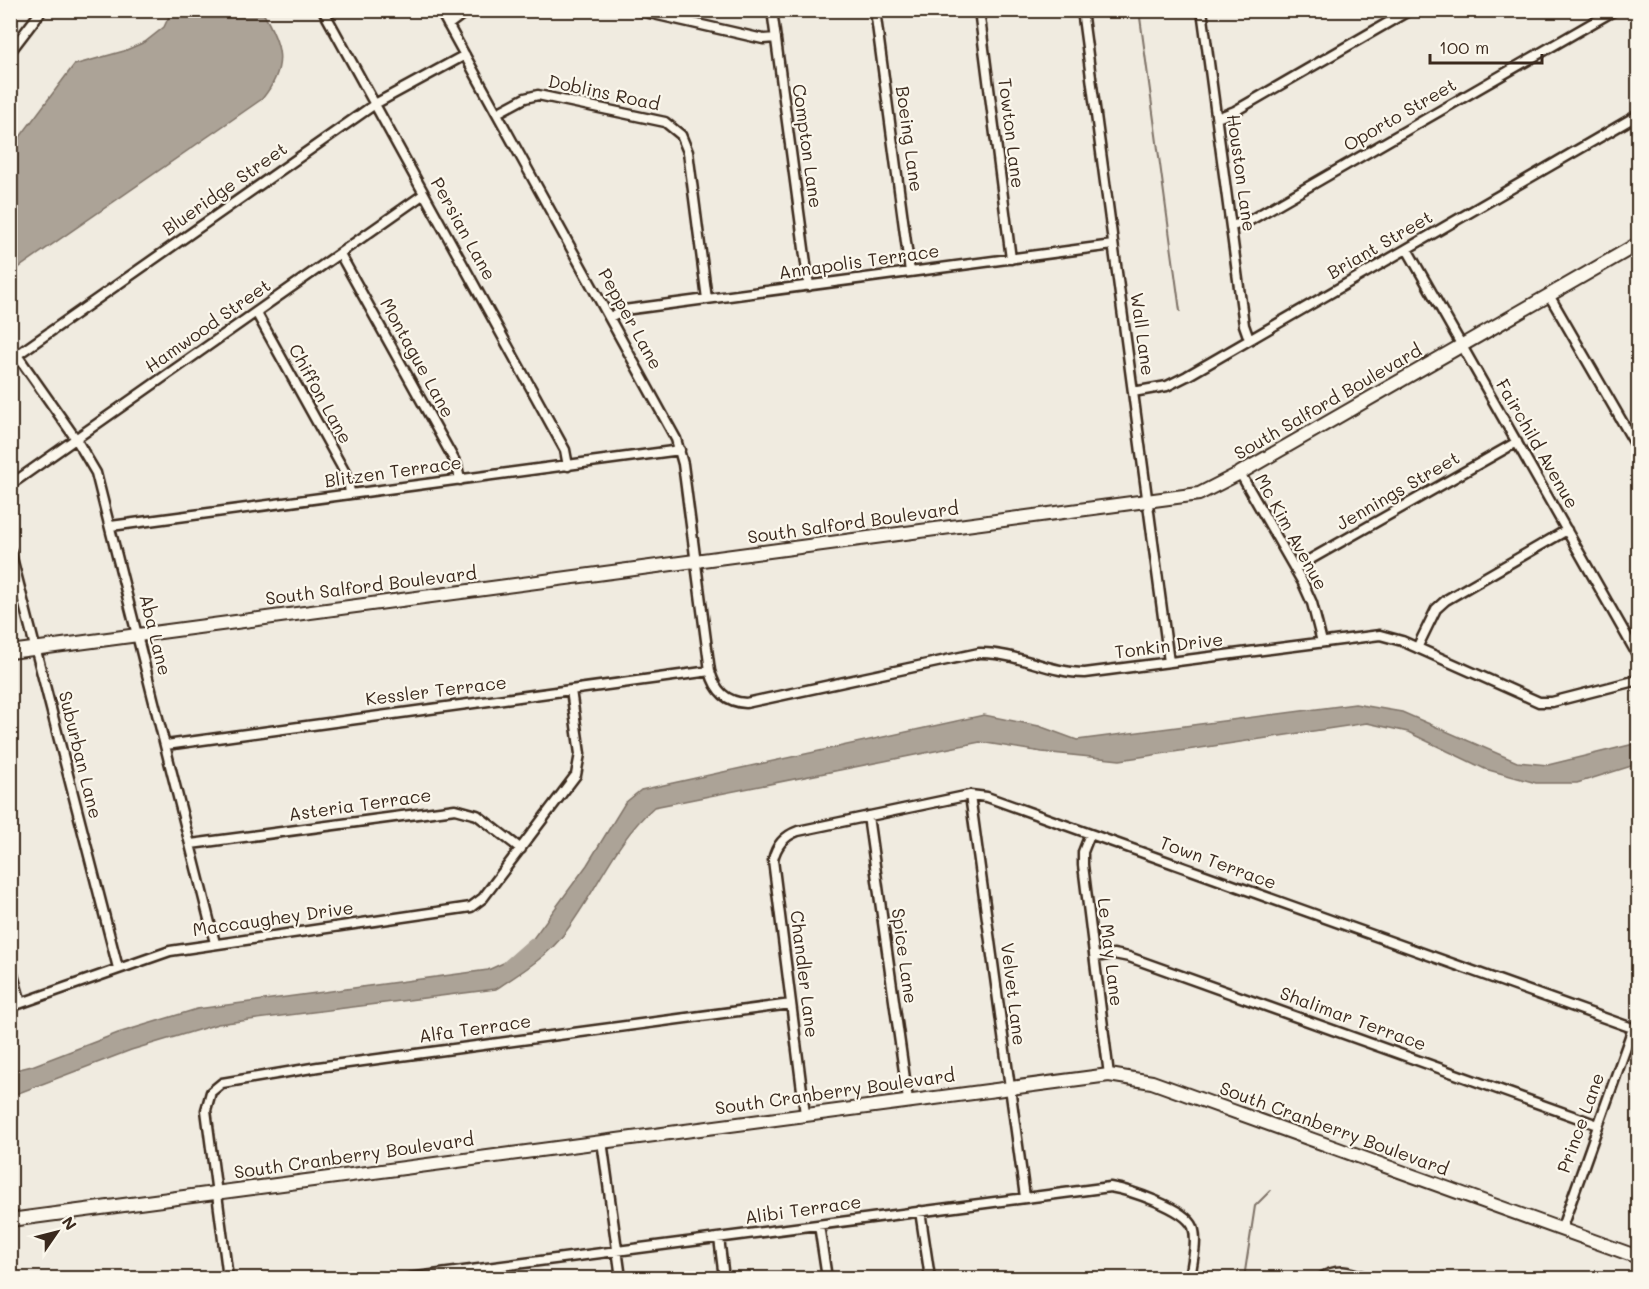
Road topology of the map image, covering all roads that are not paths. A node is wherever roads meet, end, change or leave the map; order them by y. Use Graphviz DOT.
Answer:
graph roads {
  1 [pos="42,10"];
  2 [pos="323,10"];
  3 [pos="440,10"];
  4 [pos="468,10"];
  5 [pos="636,10"];
  6 [pos="772,10"];
  7 [pos="875,10"];
  8 [pos="979,10"];
  9 [pos="1082,10"];
  10 [pos="1202,10"];
  11 [pos="1410,10"];
  12 [pos="1615,10"];
  13 [pos="448,25"];
  14 [pos="776,38"];
  15 [pos="10,52"];
  16 [pos="465,55"];
  17 [pos="375,104"];
  18 [pos="497,113"];
  19 [pos="1638,115"];
  20 [pos="1217,118"];
  21 [pos="424,194"];
  22 [pos="1231,226"];
  23 [pos="1638,244"];
  24 [pos="1113,245"];
  25 [pos="1407,249"];
  26 [pos="340,254"];
  27 [pos="1011,259"];
  28 [pos="910,272"];
  29 [pos="809,286"];
  30 [pos="1549,295"];
  31 [pos="707,299"];
  32 [pos="256,312"];
  33 [pos="610,317"];
  34 [pos="1249,339"];
  35 [pos="1462,345"];
  36 [pos="14,358"];
  37 [pos="1133,392"];
  38 [pos="76,439"];
  39 [pos="1517,442"];
  40 [pos="1638,449"];
  41 [pos="680,450"];
  42 [pos="568,466"];
  43 [pos="1240,473"];
  44 [pos="460,480"];
  45 [pos="10,485"];
  46 [pos="350,494"];
  47 [pos="1147,501"];
  48 [pos="111,526"];
  49 [pos="1567,530"];
  50 [pos="10,550"];
  51 [pos="695,562"];
  52 [pos="1295,568"];
  53 [pos="138,634"];
  54 [pos="1322,642"];
  55 [pos="35,648"];
  56 [pos="1417,648"];
  57 [pos="10,652"];
  58 [pos="1638,656"];
  59 [pos="1169,662"];
  60 [pos="710,671"];
  61 [pos="1638,680"];
  62 [pos="571,690"];
  63 [pos="166,745"];
  64 [pos="970,795"];
  65 [pos="868,816"];
  66 [pos="1090,834"];
  67 [pos="782,840"];
  68 [pos="191,844"];
  69 [pos="520,849"];
  70 [pos="215,943"];
  71 [pos="1095,957"];
  72 [pos="10,964"];
  73 [pos="118,968"];
  74 [pos="21,1003"];
  75 [pos="791,1004"];
  76 [pos="10,1007"];
  77 [pos="1636,1029"];
  78 [pos="1109,1074"];
  79 [pos="1009,1087"];
  80 [pos="908,1100"];
  81 [pos="805,1114"];
  82 [pos="1598,1125"];
  83 [pos="602,1141"];
  84 [pos="216,1193"];
  85 [pos="1025,1197"];
  86 [pos="920,1211"];
  87 [pos="10,1220"];
  88 [pos="819,1225"];
  89 [pos="1561,1230"];
  90 [pos="719,1238"];
  91 [pos="617,1251"];
  92 [pos="1638,1257"];
  93 [pos="228,1278"];
  94 [pos="409,1278"];
  95 [pos="621,1278"];
  96 [pos="724,1278"];
  97 [pos="827,1278"];
  98 [pos="930,1278"];
  99 [pos="1190,1278"];
  100 [pos="1321,1278"];
  101 [pos="1368,1278"];
  1 -- 15 [label="street"];
  2 -- 17 [label="street, Persian Lane"];
  3 -- 13 [label="street, Pepper Lane"];
  4 -- 13 [label="street"];
  5 -- 14 [label="street"];
  6 -- 14 [label="street, Compton Lane"];
  7 -- 28 [label="street, Boeing Lane"];
  8 -- 27 [label="street, Towton Lane"];
  9 -- 24 [label="street, Wall Lane"];
  10 -- 20 [label="street, Houston Lane"];
  11 -- 20 [label="street"];
  12 -- 22 [label="street, Oporto Street"];
  13 -- 16 [label="street, Pepper Lane"];
  14 -- 29 [label="street, Compton Lane"];
  16 -- 17 [label="street, Blueridge Street"];
  16 -- 18 [label="street, Pepper Lane"];
  17 -- 21 [label="street, Persian Lane"];
  17 -- 36 [label="street, Blueridge Street"];
  18 -- 31 [label="street, Doblins Road"];
  18 -- 33 [label="street, Pepper Lane"];
  19 -- 25 [label="street, Briant Street"];
  20 -- 22 [label="street, Houston Lane"];
  21 -- 26 [label="street, Hamwood Street"];
  21 -- 42 [label="street, Persian Lane"];
  22 -- 34 [label="street, Houston Lane"];
  23 -- 30 [label="street, South Salford Boulevard"];
  24 -- 27 [label="street, Annapolis Terrace"];
  24 -- 37 [label="street, Wall Lane"];
  25 -- 34 [label="street, Briant Street"];
  25 -- 35 [label="street, Fairchild Avenue"];
  26 -- 32 [label="street, Hamwood Street"];
  26 -- 44 [label="street, Montague Lane"];
  27 -- 28 [label="street, Annapolis Terrace"];
  28 -- 29 [label="street, Annapolis Terrace"];
  29 -- 31 [label="street, Annapolis Terrace"];
  30 -- 35 [label="street, South Salford Boulevard"];
  30 -- 40 [label="street"];
  31 -- 33 [label="street, Annapolis Terrace"];
  32 -- 38 [label="street, Hamwood Street"];
  32 -- 46 [label="street, Chiffon Lane"];
  33 -- 41 [label="street, Pepper Lane"];
  34 -- 37 [label="street, Briant Street"];
  35 -- 39 [label="street, Fairchild Avenue"];
  35 -- 43 [label="street, South Salford Boulevard"];
  36 -- 38 [label="street, Aba Lane"];
  37 -- 47 [label="street, Wall Lane"];
  38 -- 45 [label="street, Hamwood Street"];
  38 -- 48 [label="street, Aba Lane"];
  39 -- 49 [label="street, Fairchild Avenue"];
  39 -- 52 [label="street, Jennings Street"];
  41 -- 42 [label="street, Blitzen Terrace"];
  41 -- 51 [label="street, Pepper Lane"];
  42 -- 44 [label="street, Blitzen Terrace"];
  43 -- 47 [label="street, South Salford Boulevard"];
  43 -- 52 [label="street, Mc Kim Avenue"];
  44 -- 46 [label="street, Blitzen Terrace"];
  46 -- 48 [label="street, Blitzen Terrace"];
  47 -- 51 [label="street, South Salford Boulevard"];
  47 -- 59 [label="street, Wall Lane"];
  48 -- 53 [label="street, Aba Lane"];
  49 -- 56 [label="street"];
  49 -- 58 [label="street, Fairchild Avenue"];
  50 -- 55 [label="street, Suburban Lane"];
  51 -- 53 [label="street, South Salford Boulevard"];
  51 -- 60 [label="street, Pepper Lane"];
  52 -- 54 [label="street, Mc Kim Avenue"];
  53 -- 55 [label="street, South Salford Boulevard"];
  53 -- 63 [label="street, Aba Lane"];
  54 -- 56 [label="street, Tonkin Drive"];
  54 -- 59 [label="street, Tonkin Drive"];
  55 -- 57 [label="street, South Salford Boulevard"];
  55 -- 73 [label="street, Suburban Lane"];
  56 -- 61 [label="street, Tonkin Drive"];
  59 -- 60 [label="street, Tonkin Drive"];
  60 -- 62 [label="street, Kessler Terrace"];
  62 -- 63 [label="street, Kessler Terrace"];
  62 -- 69 [label="street, Maccaughey Drive"];
  63 -- 68 [label="street, Aba Lane"];
  64 -- 65 [label="street, Town Terrace"];
  64 -- 66 [label="street, Town Terrace"];
  64 -- 79 [label="street, Velvet Lane"];
  65 -- 67 [label="street, Town Terrace"];
  65 -- 80 [label="street, Spice Lane"];
  66 -- 71 [label="street, Le May Lane"];
  66 -- 77 [label="street, Town Terrace"];
  67 -- 75 [label="street, Chandler Lane"];
  68 -- 69 [label="street, Asteria Terrace"];
  68 -- 70 [label="street, Aba Lane"];
  69 -- 70 [label="street, Maccaughey Drive"];
  70 -- 73 [label="street, Maccaughey Drive"];
  71 -- 78 [label="street, Le May Lane"];
  71 -- 82 [label="street, Shalimar Terrace"];
  72 -- 74 [label="street"];
  73 -- 74 [label="street, Maccaughey Drive"];
  74 -- 76 [label="street, Maccaughey Drive"];
  75 -- 81 [label="street, Chandler Lane"];
  75 -- 84 [label="street, Alfa Terrace"];
  77 -- 82 [label="street, Prince Lane"];
  78 -- 79 [label="street, South Cranberry Boulevard"];
  78 -- 89 [label="street, South Cranberry Boulevard"];
  79 -- 80 [label="street, South Cranberry Boulevard"];
  79 -- 85 [label="street, Velvet Lane"];
  80 -- 81 [label="street, South Cranberry Boulevard"];
  81 -- 83 [label="street, South Cranberry Boulevard"];
  82 -- 89 [label="street, Prince Lane"];
  83 -- 84 [label="street, South Cranberry Boulevard"];
  83 -- 91 [label="street"];
  84 -- 87 [label="street, South Cranberry Boulevard"];
  84 -- 93 [label="street, Alfa Terrace"];
  85 -- 86 [label="street, Alibi Terrace"];
  85 -- 99 [label="street, Alibi Terrace"];
  86 -- 88 [label="street, Alibi Terrace"];
  86 -- 98 [label="street"];
  88 -- 90 [label="street, Alibi Terrace"];
  88 -- 97 [label="street"];
  89 -- 92 [label="street, South Cranberry Boulevard"];
  90 -- 91 [label="street, Alibi Terrace"];
  90 -- 96 [label="street"];
  91 -- 94 [label="street, Alibi Terrace"];
  91 -- 95 [label="street"];
  100 -- 101 [label="street"];
}
